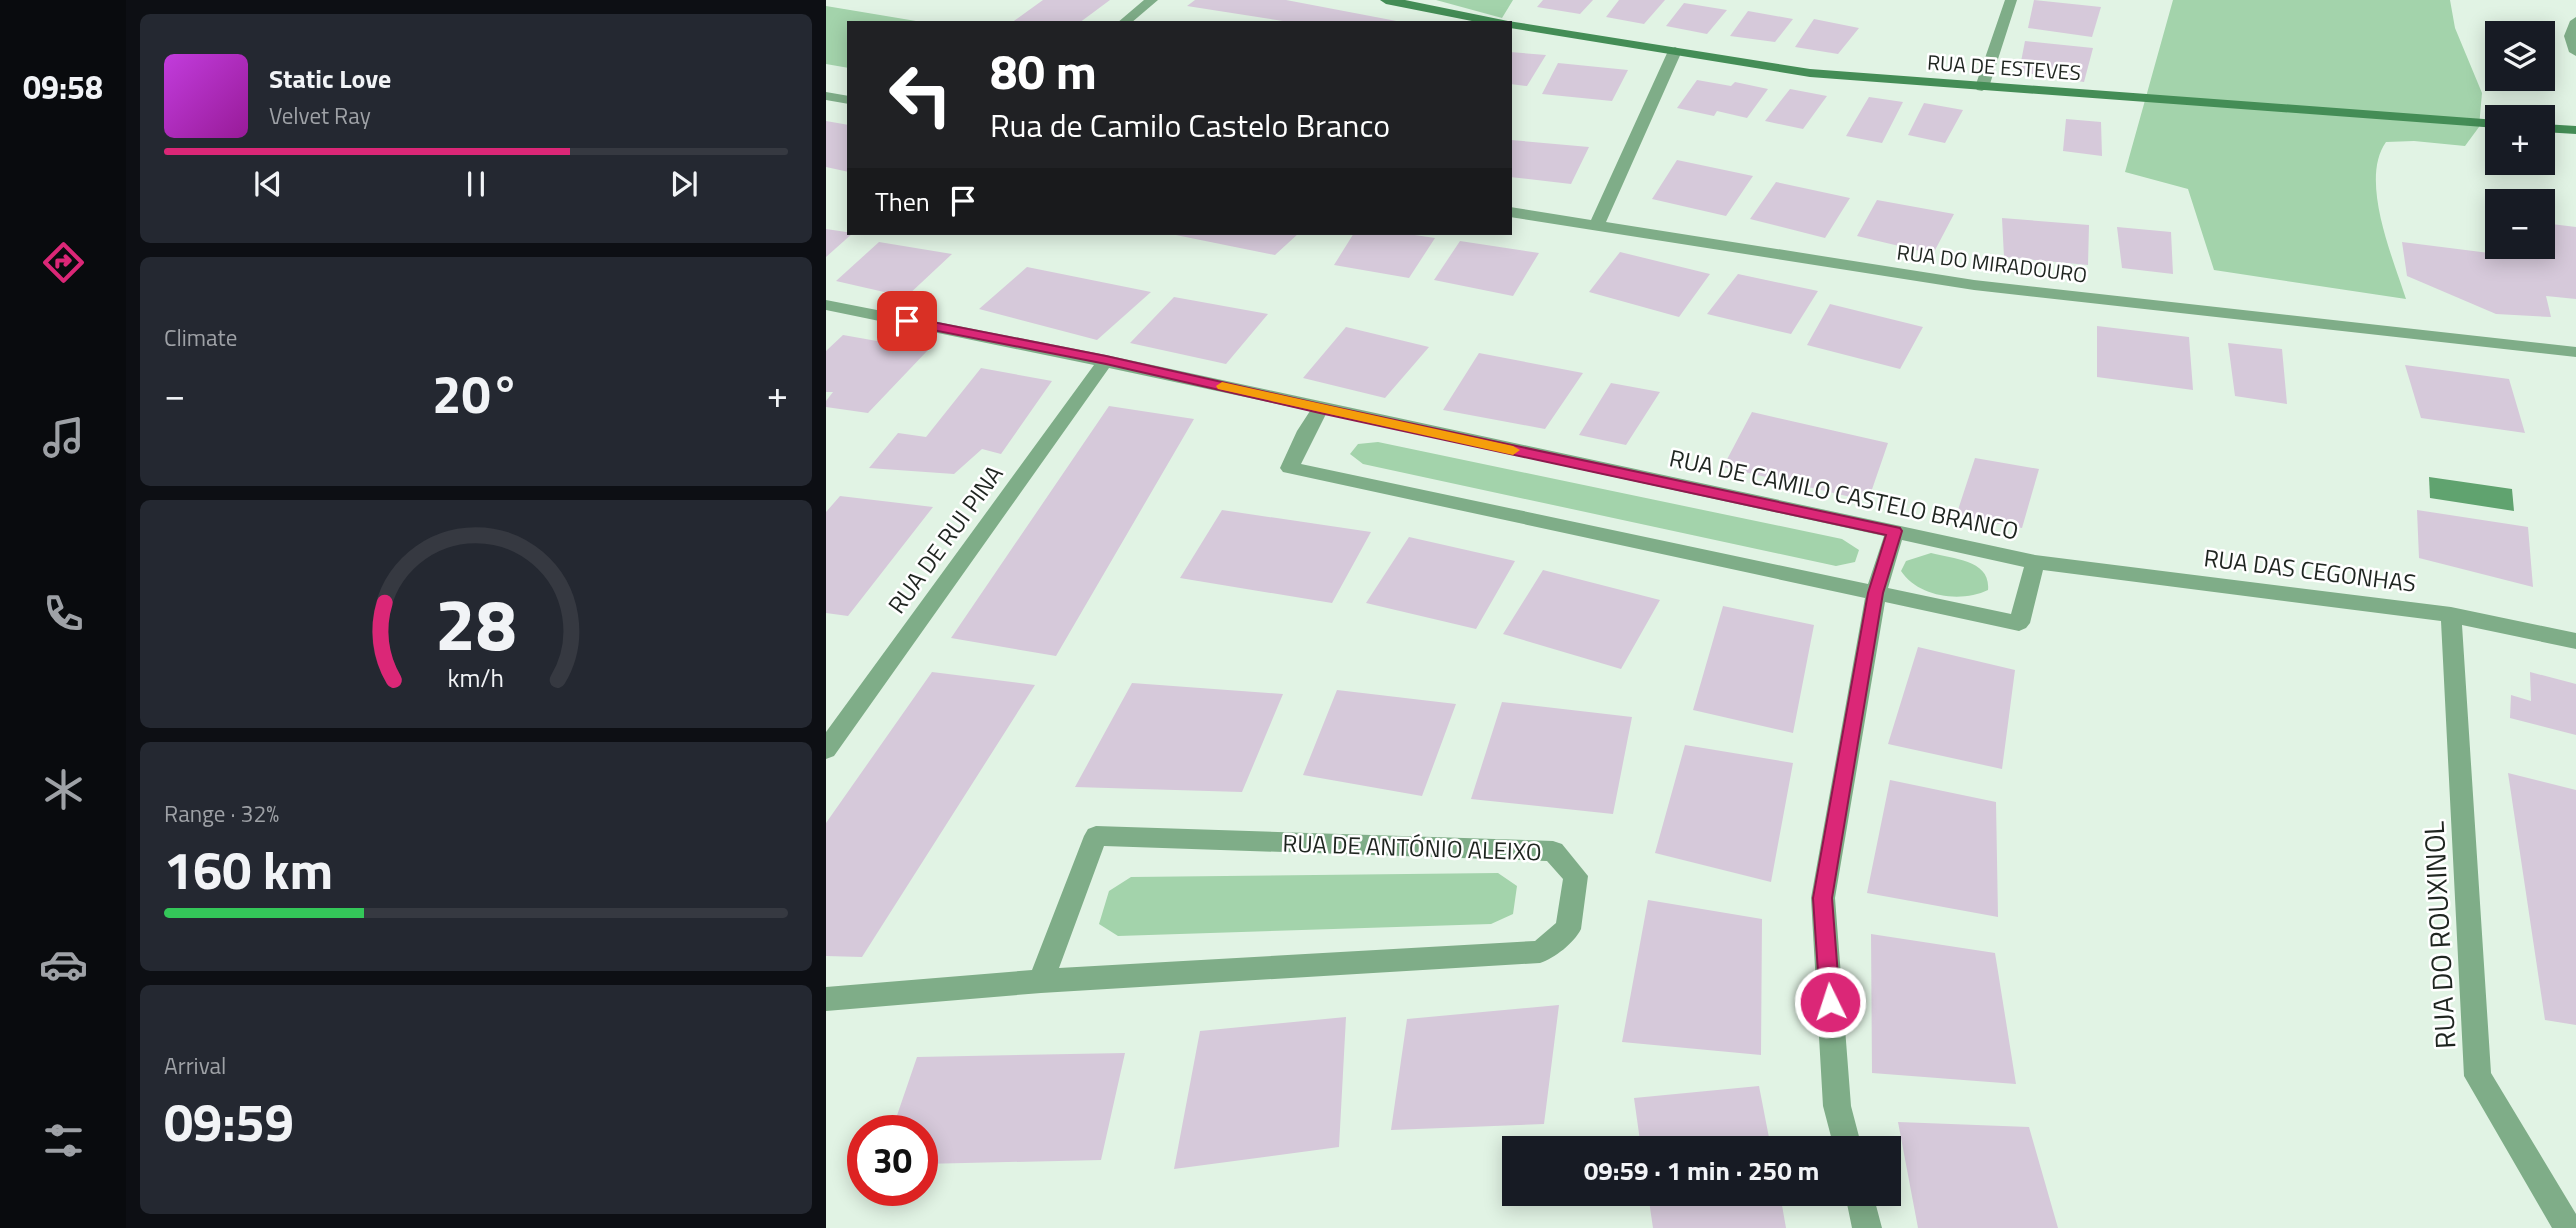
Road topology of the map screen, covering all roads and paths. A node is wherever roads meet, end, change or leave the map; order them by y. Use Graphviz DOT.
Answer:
graph roads {
  1 [pos="1152,0"];
  2 [pos="1386,0"];
  3 [pos="2011,0"];
  4 [pos="1126,21"];
  5 [pos="1493,21"];
  6 [pos="2576,21"];
  7 [pos="1512,24"];
  8 [pos="1675,51"];
  9 [pos="2576,52"];
  10 [pos="1982,87"];
  11 [pos="826,96"];
  12 [pos="847,100"];
  13 [pos="2485,123"];
  14 [pos="2555,129"];
  15 [pos="2576,130"];
  16 [pos="1512,212"];
  17 [pos="1596,226"];
  18 [pos="826,305"];
  19 [pos="2576,352"];
  20 [pos="1106,360"];
  21 [pos="1320,409"];
  22 [pos="1895,531"];
  23 [pos="2035,562"];
  24 [pos="1875,593"];
  25 [pos="2451,615"];
  26 [pos="2576,641"];
  27 [pos="826,750"];
  28 [pos="1041,981"];
  29 [pos="826,999"];
  30 [pos="1845,1136"];
  31 [pos="1862,1206"];
  32 [pos="1867,1228"];
  33 [pos="2568,1228"];
  1 -- 4 [label="street"];
  2 -- 5 [label="street"];
  3 -- 10 [label="street"];
  6 -- 9 [label="street"];
  7 -- 8 [label="street, RUA DE ESTEVES"];
  8 -- 10 [label="street, RUA DE ESTEVES"];
  8 -- 17 [label="street"];
  10 -- 13 [label="street, RUA DE ESTEVES"];
  11 -- 12 [label="street"];
  14 -- 15 [label="street"];
  16 -- 17 [label="street, RUA DO MIRADOURO"];
  17 -- 19 [label="street, RUA DO MIRADOURO"];
  18 -- 20 [label="street, RUA DE CAMILO CASTELO BRANCO"];
  20 -- 21 [label="street, RUA DE CAMILO CASTELO BRANCO"];
  20 -- 27 [label="street, RUA DE RUI PINA"];
  21 -- 22 [label="street, RUA DE CAMILO CASTELO BRANCO"];
  21 -- 24 [label="street, RUA DE CAMILO CASTELO BRANCO"];
  22 -- 23 [label="street, RUA DE CAMILO CASTELO BRANCO"];
  22 -- 24 [label="street"];
  23 -- 24 [label="street, RUA DE CAMILO CASTELO BRANCO"];
  23 -- 25 [label="street, RUA DAS CEGONHAS"];
  24 -- 30 [label="street"];
  25 -- 26 [label="street, RUA DAS CEGONHAS"];
  25 -- 33 [label="street, RUA DO ROUXINOL"];
  28 -- 28 [label="street, RUA DE ANTÓNIO ALEIXO"];
  28 -- 29 [label="street, RUA DE ANTÓNIO ALEIXO"];
  31 -- 32 [label="street"];
}
